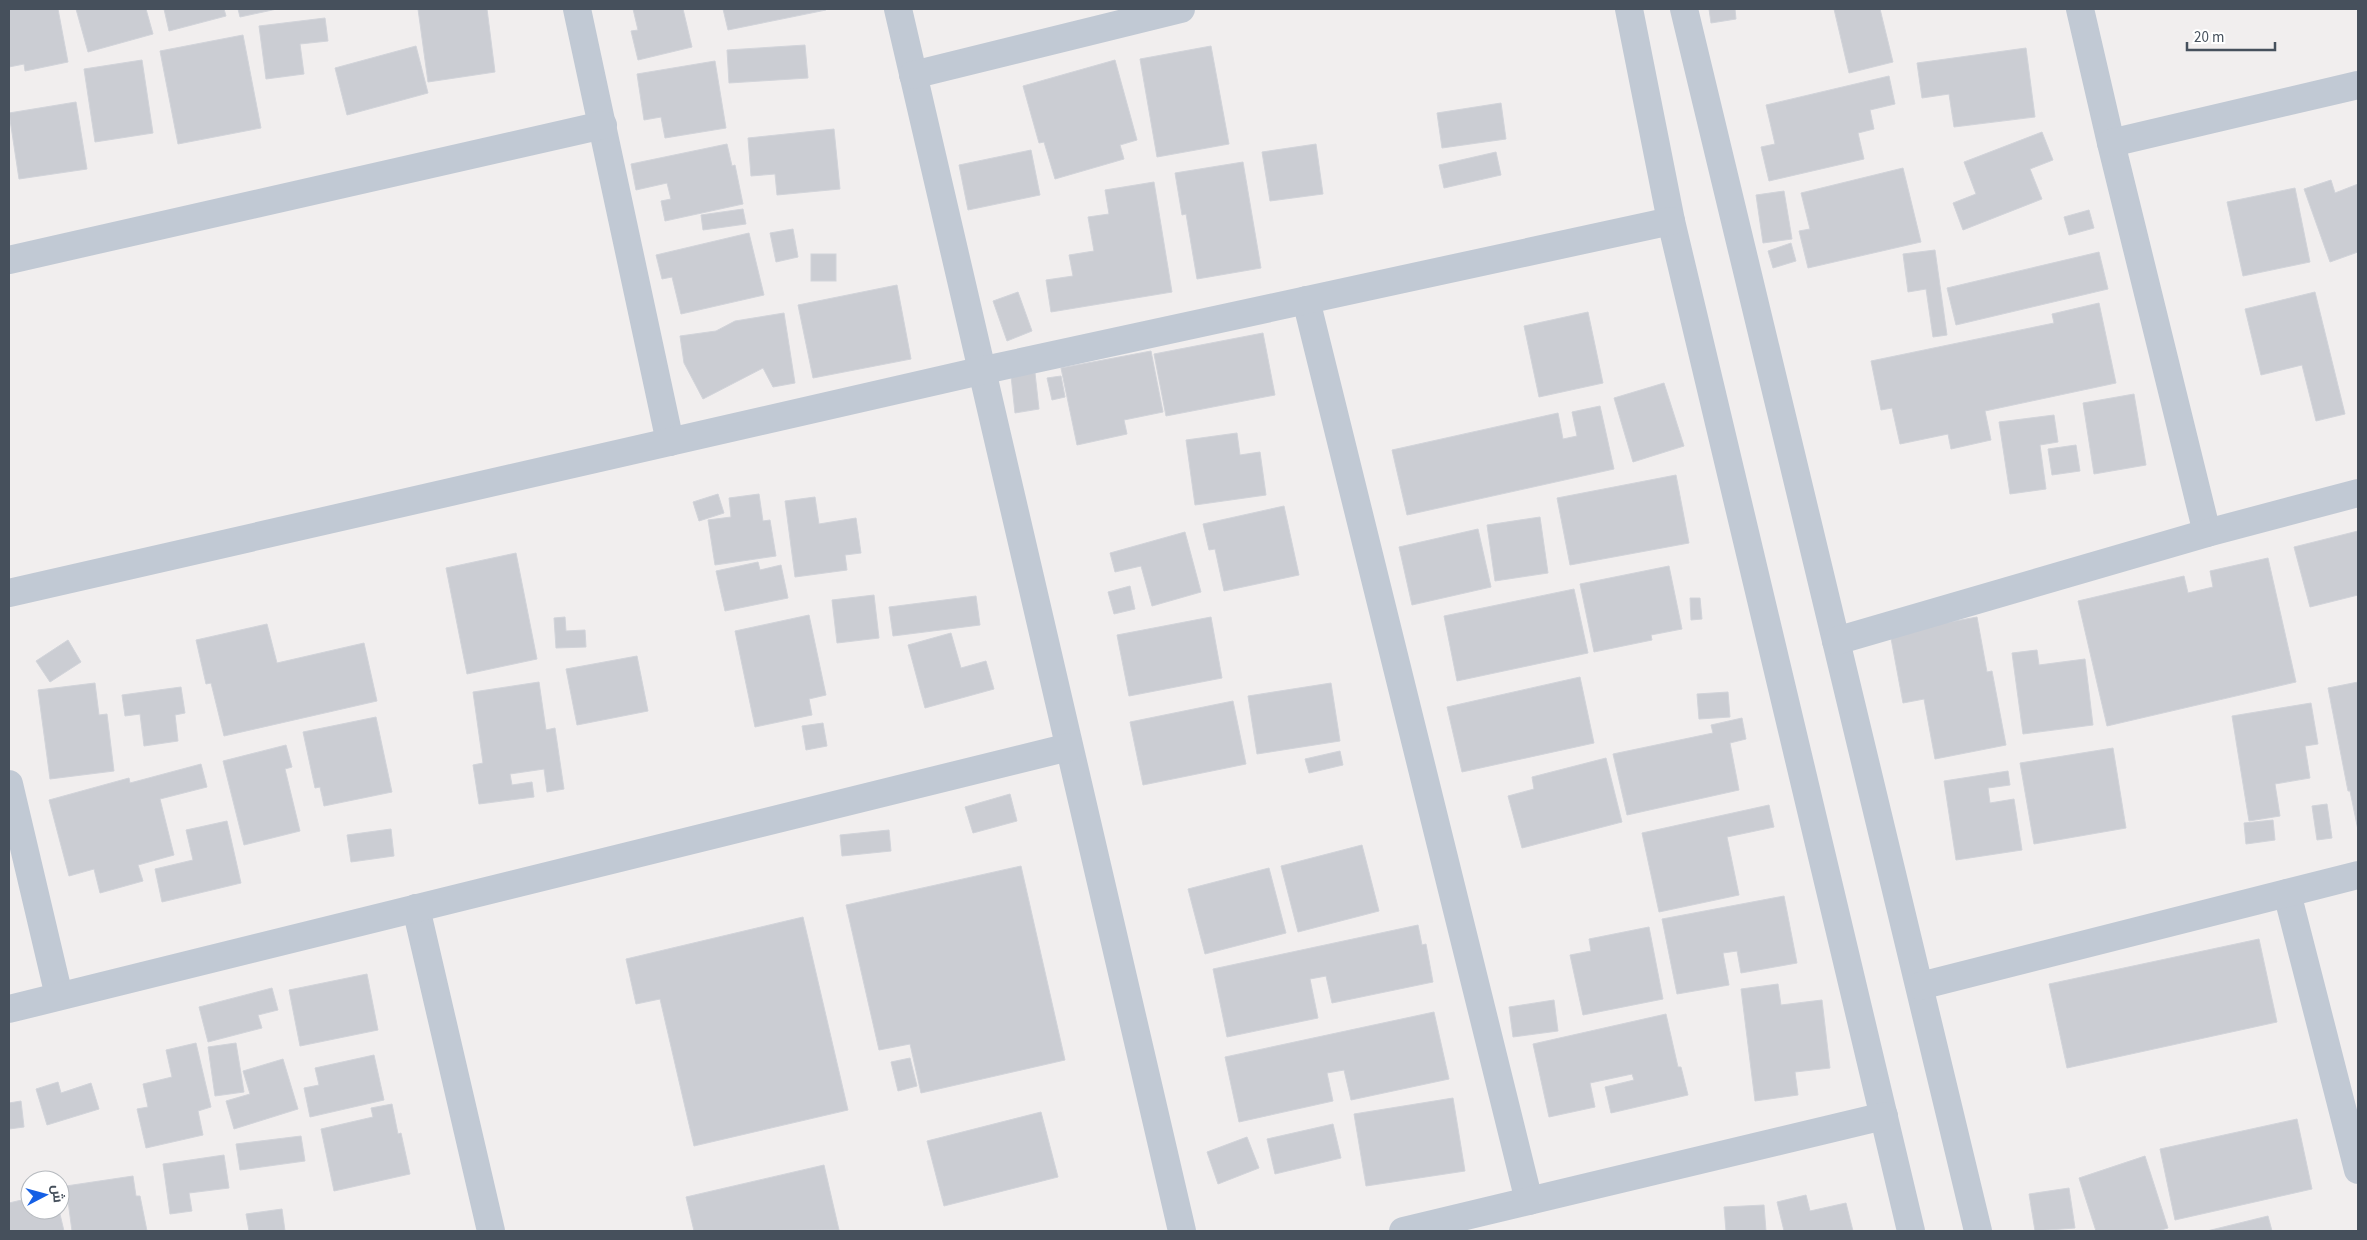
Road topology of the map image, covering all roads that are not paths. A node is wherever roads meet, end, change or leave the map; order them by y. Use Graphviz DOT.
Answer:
graph roads {
  1 [pos="577,9"];
  2 [pos="898,9"];
  3 [pos="1181,9"];
  4 [pos="1628,9"];
  5 [pos="1684,9"];
  6 [pos="2080,9"];
  7 [pos="913,75"];
  8 [pos="2358,85"];
  9 [pos="603,126"];
  10 [pos="2111,143"];
  11 [pos="1671,221"];
  12 [pos="9,260"];
  13 [pos="1306,300"];
  14 [pos="980,371"];
  15 [pos="670,442"];
  16 [pos="2358,493"];
  17 [pos="2207,533"];
  18 [pos="9,593"];
  19 [pos="1836,641"];
  20 [pos="1069,747"];
  21 [pos="9,784"];
  22 [pos="2358,875"];
  23 [pos="2287,893"];
  24 [pos="416,908"];
  25 [pos="1920,986"];
  26 [pos="59,996"];
  27 [pos="9,1009"];
  28 [pos="1884,1116"];
  29 [pos="2358,1170"];
  30 [pos="1529,1201"];
  31 [pos="491,1231"];
  32 [pos="1182,1231"];
  33 [pos="1404,1231"];
  34 [pos="1911,1231"];
  35 [pos="1978,1231"];
  1 -- 9 [label="street"];
  2 -- 7 [label="street"];
  3 -- 7 [label="street"];
  4 -- 11 [label="street"];
  5 -- 19 [label="street"];
  6 -- 10 [label="street"];
  7 -- 14 [label="street"];
  8 -- 10 [label="street"];
  9 -- 12 [label="street"];
  9 -- 15 [label="street"];
  10 -- 17 [label="street"];
  11 -- 13 [label="street"];
  11 -- 28 [label="street"];
  13 -- 14 [label="street"];
  13 -- 30 [label="street"];
  14 -- 15 [label="street"];
  14 -- 20 [label="street"];
  15 -- 18 [label="street"];
  16 -- 17 [label="street"];
  17 -- 19 [label="street"];
  19 -- 25 [label="street"];
  20 -- 24 [label="street"];
  20 -- 32 [label="street"];
  21 -- 26 [label="street"];
  22 -- 23 [label="street"];
  23 -- 25 [label="street"];
  23 -- 29 [label="street"];
  24 -- 26 [label="street"];
  24 -- 31 [label="street"];
  25 -- 35 [label="street"];
  26 -- 27 [label="street"];
  28 -- 30 [label="street"];
  28 -- 34 [label="street"];
  30 -- 33 [label="street"];
}
